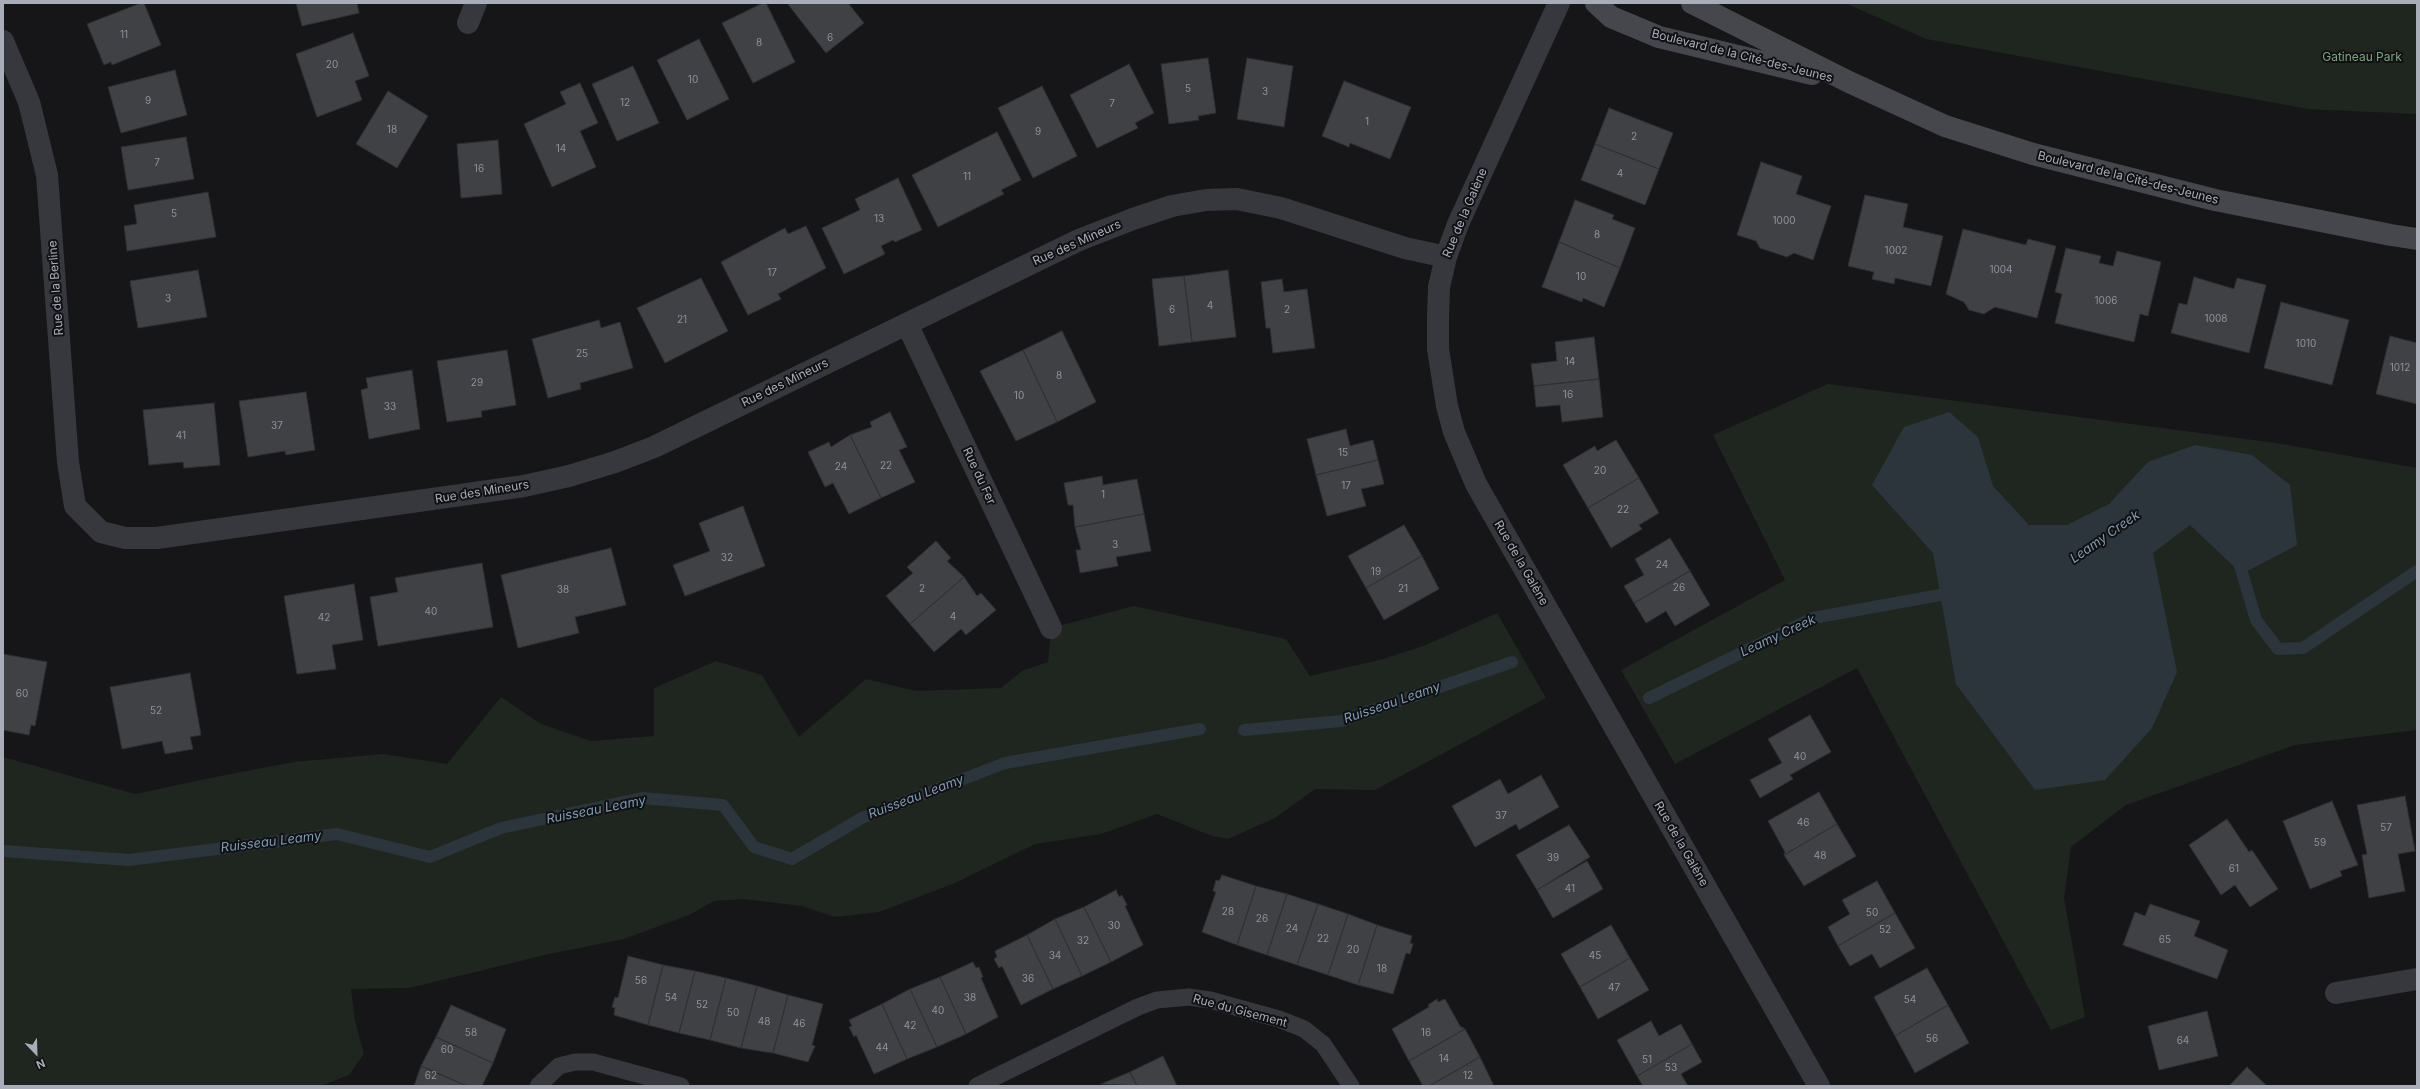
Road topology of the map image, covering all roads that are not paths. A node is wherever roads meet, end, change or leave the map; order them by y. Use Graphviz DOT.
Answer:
graph roads {
  1 [pos="476,3"];
  2 [pos="1559,3"];
  3 [pos="1596,3"];
  4 [pos="1692,3"];
  5 [pos="468,23"];
  6 [pos="3,41"];
  7 [pos="1849,82"];
  8 [pos="2417,239"];
  9 [pos="1446,257"];
  10 [pos="907,324"];
  11 [pos="101,532"];
  12 [pos="1052,628"];
  13 [pos="2417,979"];
  14 [pos="2336,994"];
  15 [pos="538,1086"];
  16 [pos="681,1086"];
  17 [pos="977,1086"];
  18 [pos="1351,1086"];
  19 [pos="1819,1086"];
  1 -- 5 [label="street"];
  2 -- 9 [label="street, Rue de la Galène"];
  3 -- 7 [label="street, Boulevard de la Cité-des-Jeunes"];
  4 -- 7 [label="street, Boulevard de la Cité-des-Jeunes"];
  6 -- 11 [label="street, Rue de la Berline"];
  7 -- 8 [label="street, Boulevard de la Cité-des-Jeunes"];
  9 -- 10 [label="street, Rue des Mineurs"];
  9 -- 19 [label="street, Rue de la Galène"];
  10 -- 11 [label="street, Rue des Mineurs"];
  10 -- 12 [label="street, Rue du Fer"];
  13 -- 14 [label="street"];
  15 -- 16 [label="lane"];
  17 -- 18 [label="lane, Rue du Gisement"];
}
